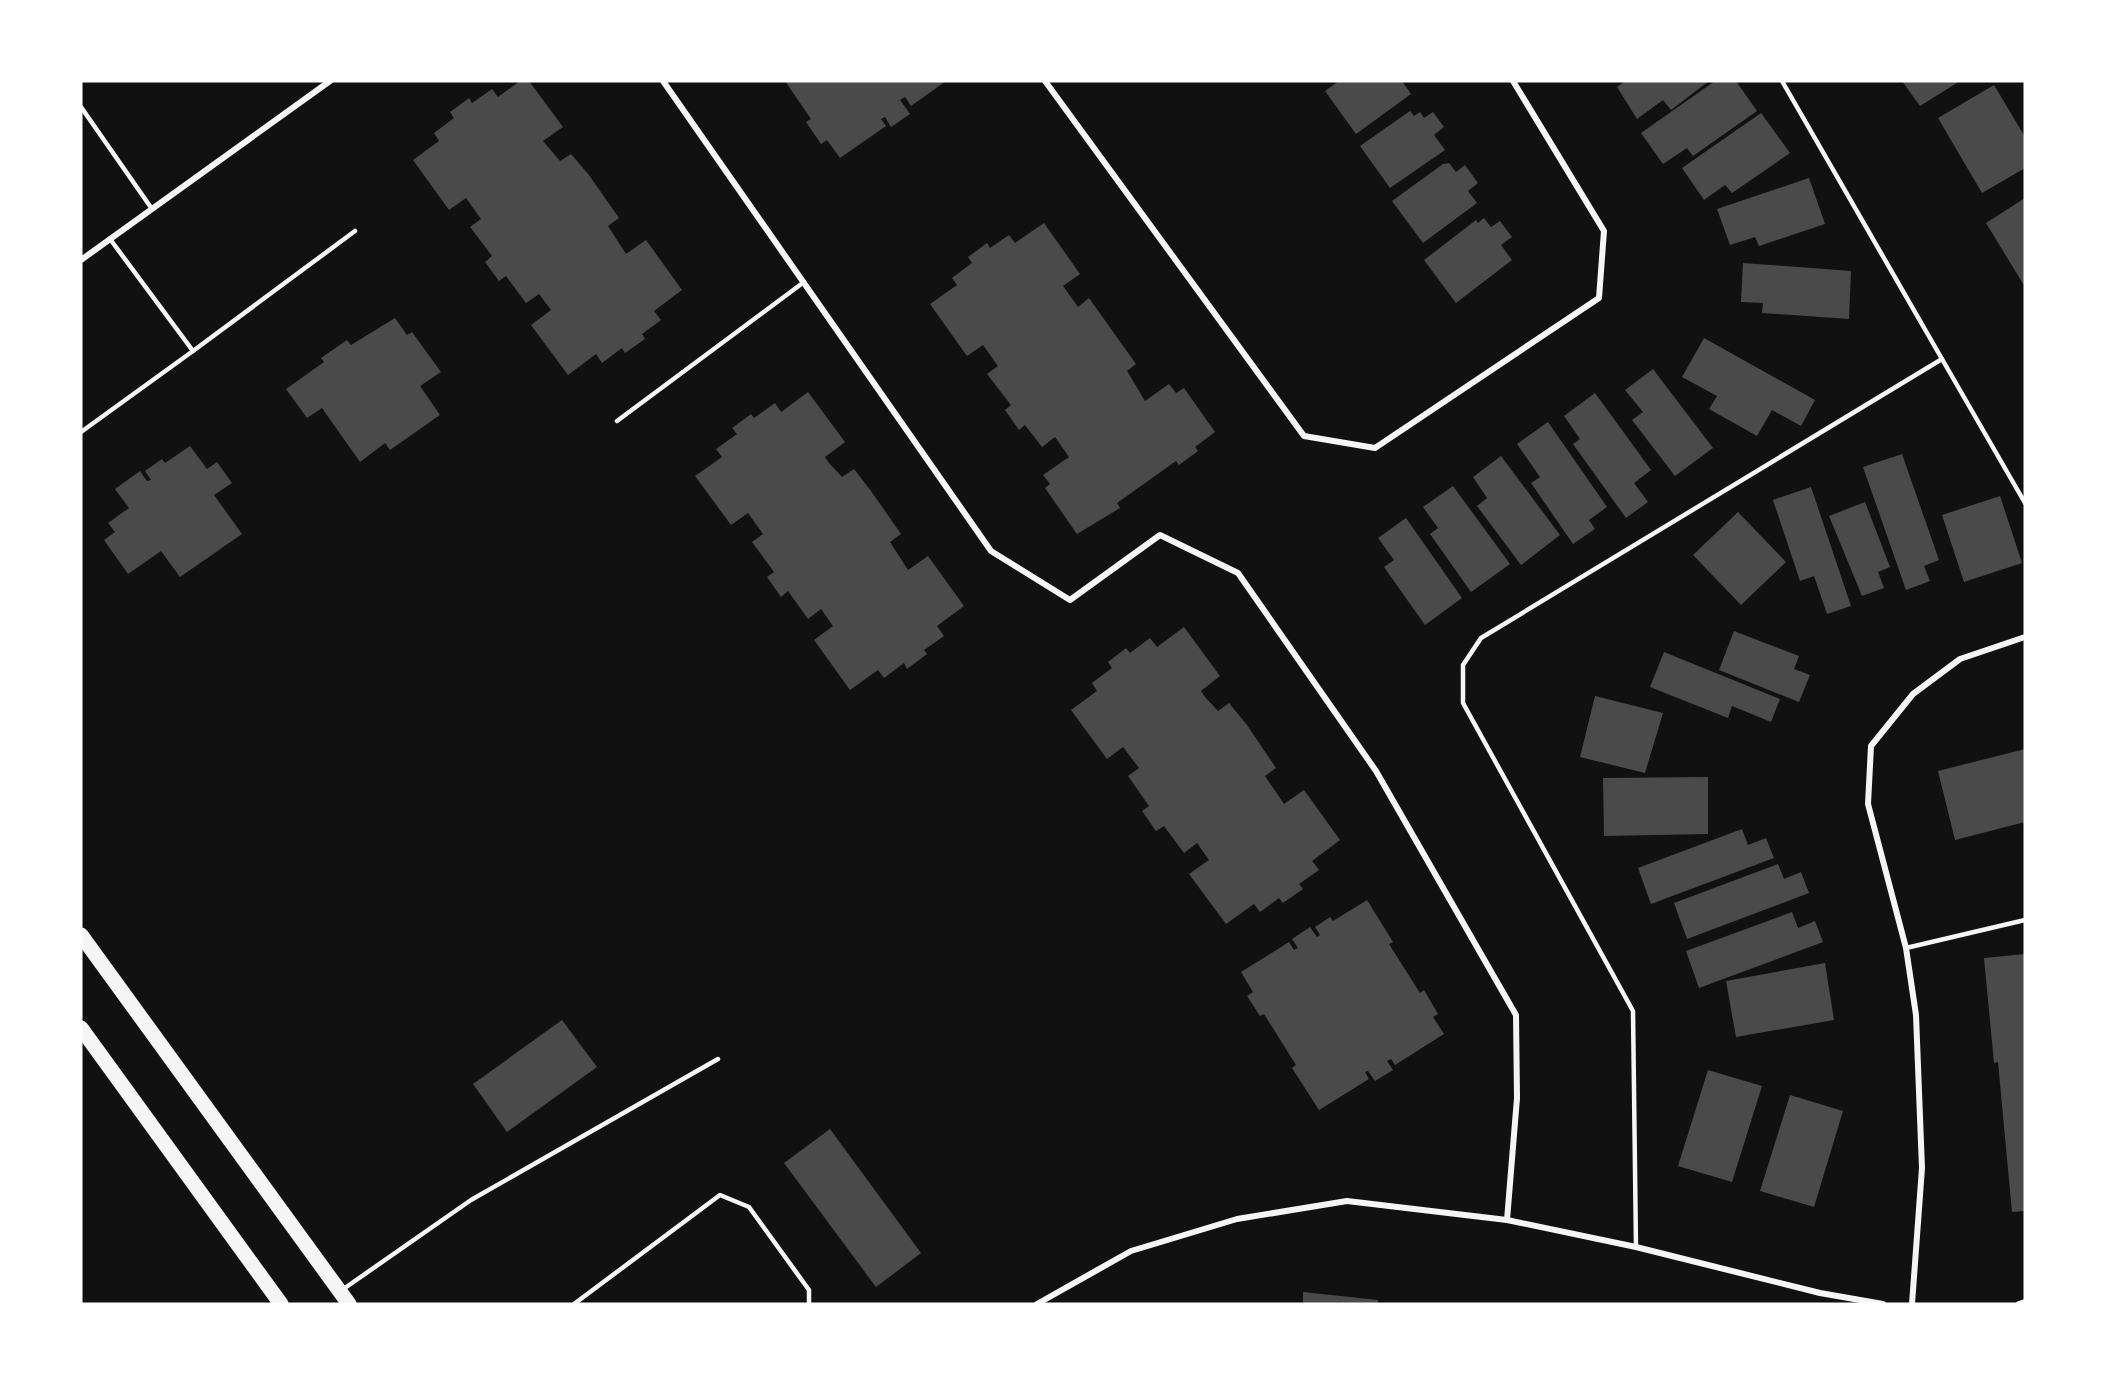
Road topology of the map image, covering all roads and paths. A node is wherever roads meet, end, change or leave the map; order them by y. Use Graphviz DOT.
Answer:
graph roads {
  1 [pos="330,81"];
  2 [pos="663,81"];
  3 [pos="1045,81"];
  4 [pos="1513,81"];
  5 [pos="1782,81"];
  6 [pos="81,107"];
  7 [pos="152,209"];
  8 [pos="355,231"];
  9 [pos="111,239"];
  10 [pos="81,260"];
  11 [pos="804,282"];
  12 [pos="193,351"];
  13 [pos="1942,359"];
  14 [pos="617,421"];
  15 [pos="81,432"];
  16 [pos="2025,503"];
  17 [pos="2025,636"];
  18 [pos="2025,920"];
  19 [pos="81,935"];
  20 [pos="1906,948"];
  21 [pos="81,1028"];
  22 [pos="718,1059"];
  23 [pos="1507,1220"];
  24 [pos="1636,1247"];
  25 [pos="344,1298"];
  26 [pos="2025,1302"];
  27 [pos="281,1304"];
  28 [pos="574,1304"];
  29 [pos="808,1304"];
  30 [pos="1037,1304"];
  31 [pos="1884,1304"];
  32 [pos="1912,1304"];
  33 [pos="2019,1304"];
  1 -- 7 [label="street"];
  2 -- 11 [label="street"];
  3 -- 4 [label="street"];
  5 -- 13 [label="lane"];
  6 -- 7 [label="lane"];
  7 -- 9 [label="street"];
  8 -- 12 [label="lane"];
  9 -- 10 [label="street"];
  9 -- 12 [label="lane"];
  11 -- 14 [label="lane"];
  11 -- 23 [label="street"];
  12 -- 15 [label="lane"];
  13 -- 16 [label="lane"];
  13 -- 24 [label="lane"];
  17 -- 20 [label="street"];
  18 -- 20 [label="lane"];
  19 -- 25 [label="main road"];
  20 -- 32 [label="street"];
  21 -- 27 [label="main road"];
  22 -- 25 [label="lane"];
  23 -- 24 [label="street"];
  23 -- 30 [label="street"];
  24 -- 31 [label="street"];
  26 -- 33 [label="street"];
  28 -- 29 [label="lane"];
}
